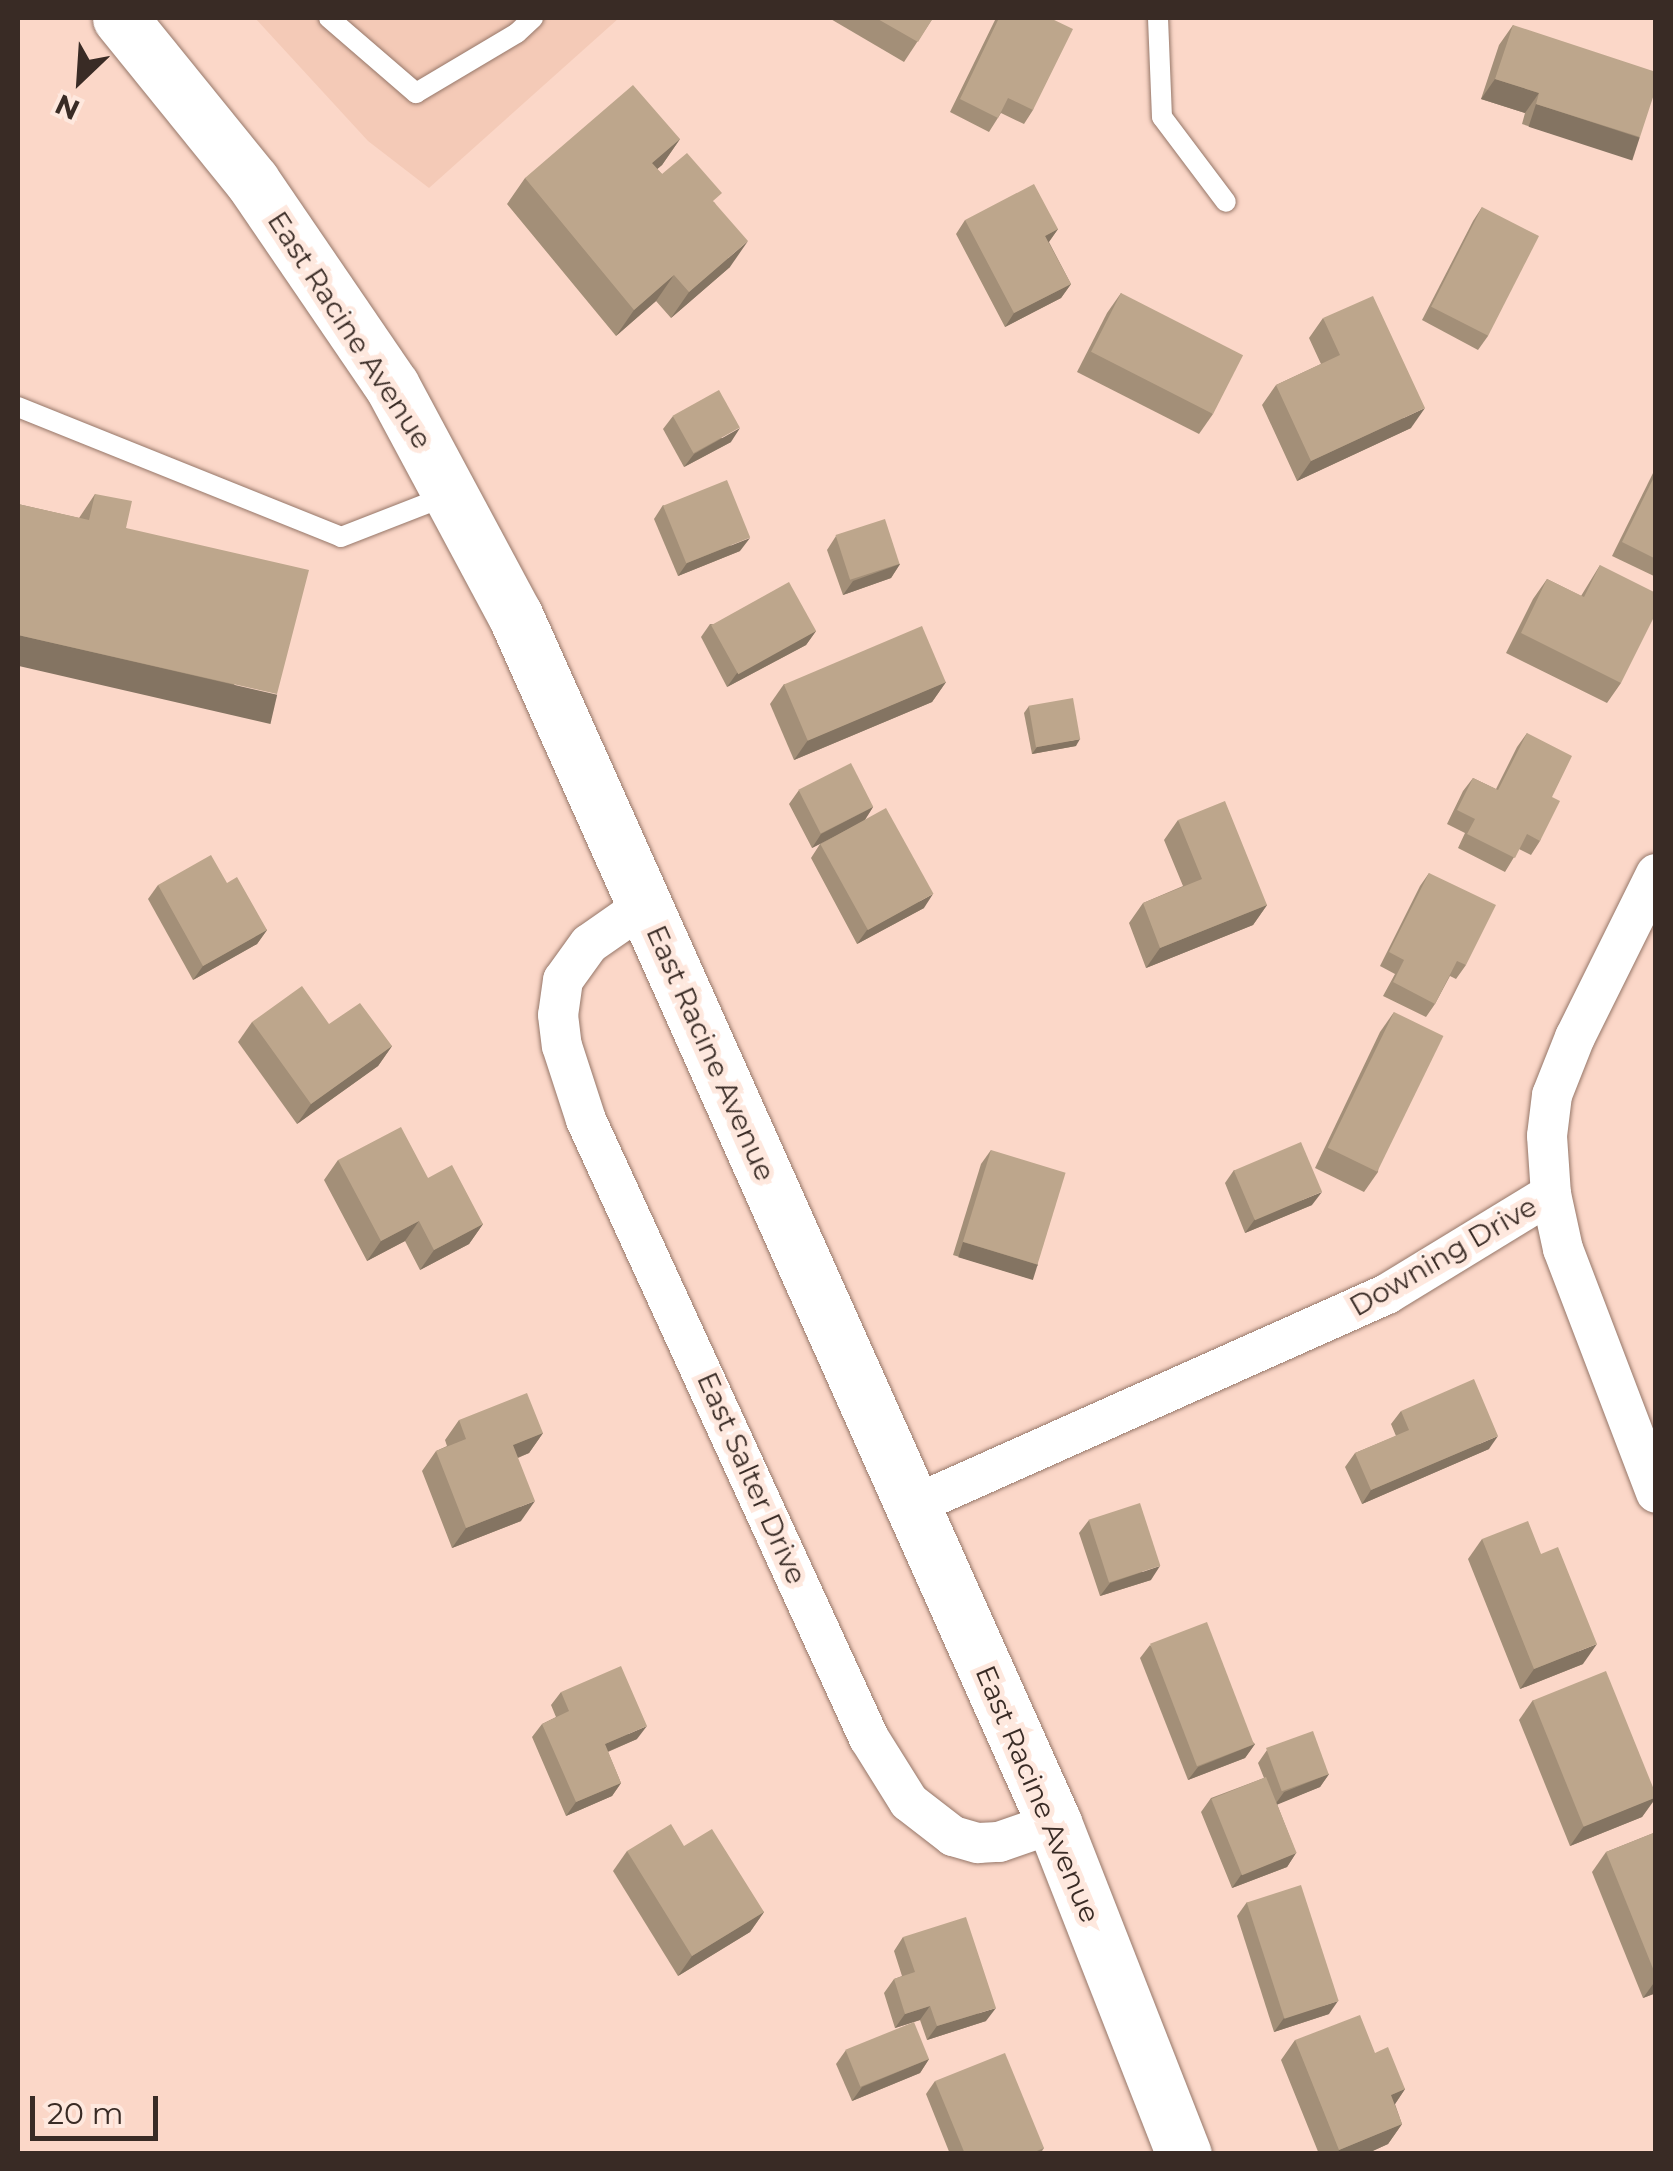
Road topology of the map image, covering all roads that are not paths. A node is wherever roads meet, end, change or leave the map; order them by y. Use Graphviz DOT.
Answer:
graph roads {
  1 [pos="120,18"];
  2 [pos="328,18"];
  3 [pos="534,18"];
  4 [pos="1158,18"];
  5 [pos="1226,202"];
  6 [pos="18,407"];
  7 [pos="452,494"];
  8 [pos="1656,874"];
  9 [pos="645,905"];
  10 [pos="1551,1194"];
  11 [pos="1656,1493"];
  12 [pos="912,1506"];
  13 [pos="1054,1823"];
  14 [pos="1184,2154"];
  1 -- 7 [label="main road, East Racine Avenue"];
  2 -- 3 [label="lane"];
  4 -- 5 [label="lane"];
  6 -- 7 [label="lane"];
  7 -- 9 [label="main road, East Racine Avenue"];
  8 -- 10 [label="street, Downing Drive"];
  9 -- 12 [label="main road, East Racine Avenue"];
  9 -- 13 [label="street, East Salter Drive"];
  10 -- 11 [label="street"];
  10 -- 12 [label="street, Downing Drive"];
  12 -- 13 [label="main road, East Racine Avenue"];
  13 -- 14 [label="main road, East Racine Avenue"];
}
